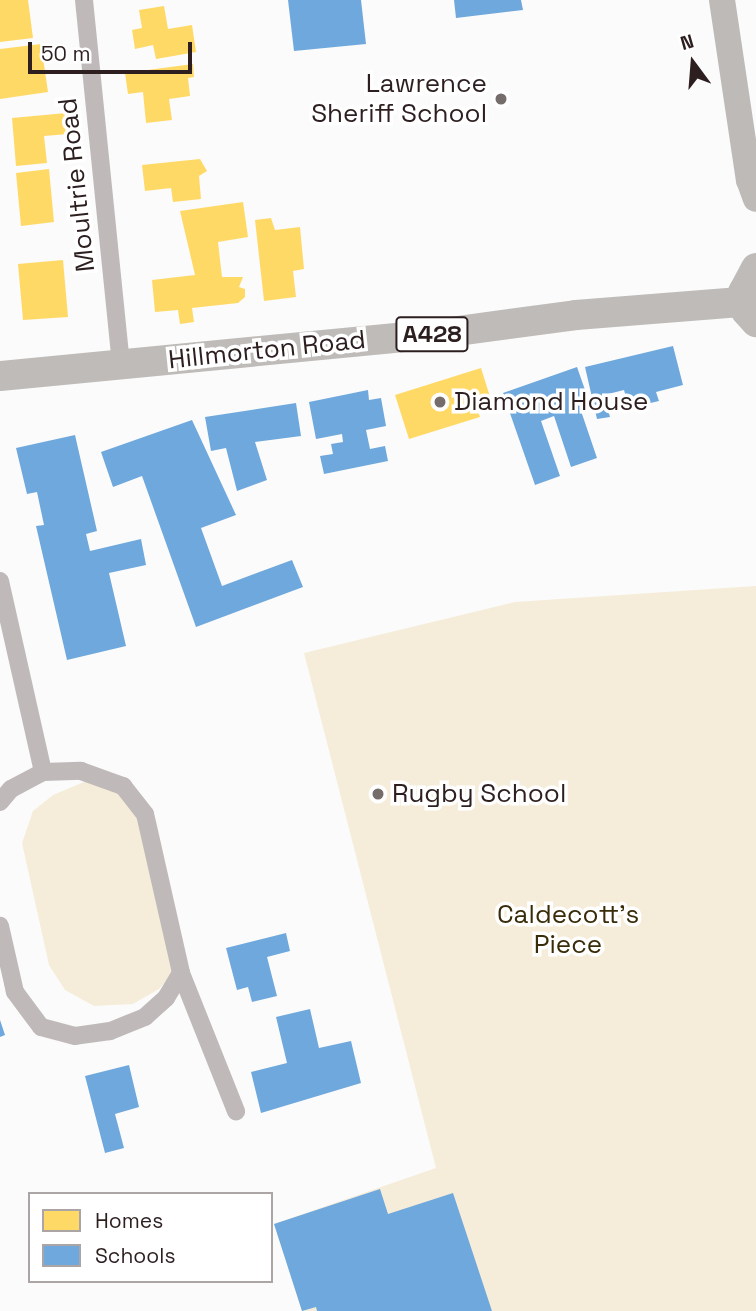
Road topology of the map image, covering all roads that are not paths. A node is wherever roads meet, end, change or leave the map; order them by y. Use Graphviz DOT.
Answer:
graph roads {
  1 [pos="84,0"];
  2 [pos="722,0"];
  3 [pos="756,199"];
  4 [pos="756,268"];
  5 [pos="750,312"];
  6 [pos="121,364"];
  7 [pos="0,376"];
  8 [pos="0,580"];
  9 [pos="43,772"];
  10 [pos="0,802"];
  11 [pos="0,926"];
  12 [pos="181,973"];
  13 [pos="236,1111"];
  1 -- 6 [label="street, Moultrie Road"];
  2 -- 3 [label="main road"];
  4 -- 5 [label="highway"];
  5 -- 6 [label="highway, Hillmorton Road / A428"];
  6 -- 7 [label="highway, Hillmorton Road / A428"];
  8 -- 9 [label="street"];
  9 -- 10 [label="street"];
  9 -- 12 [label="street"];
  11 -- 12 [label="street"];
  12 -- 13 [label="street"];
}
